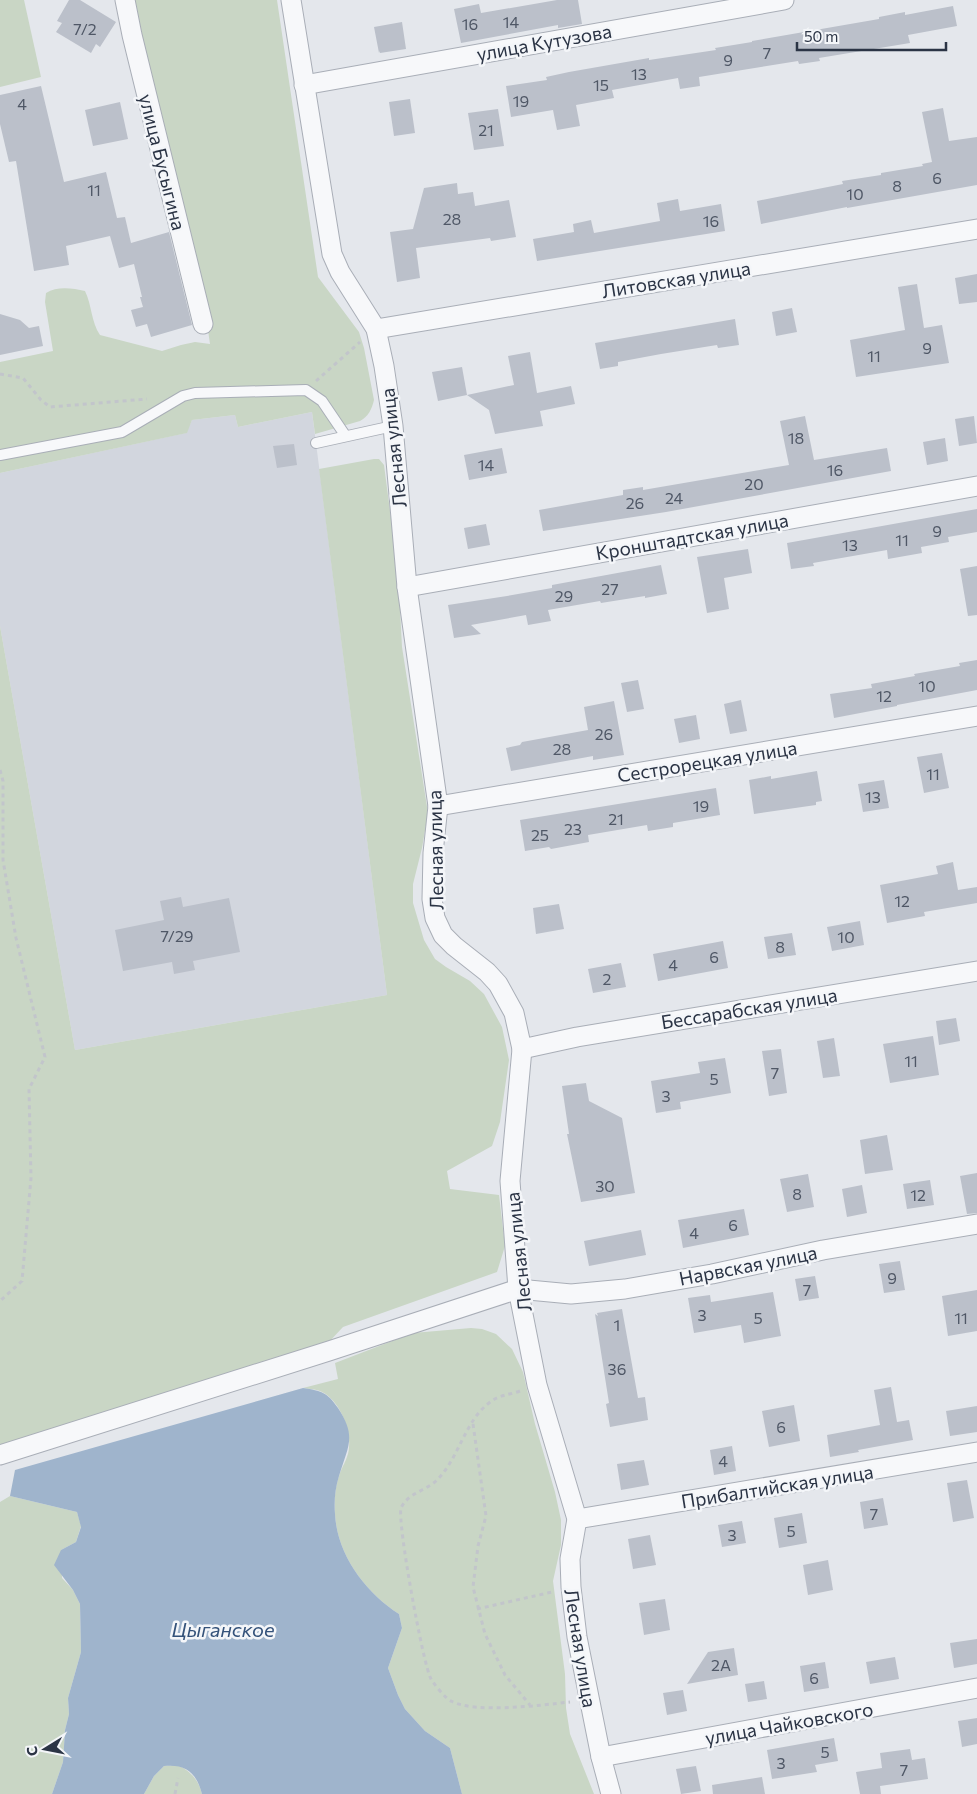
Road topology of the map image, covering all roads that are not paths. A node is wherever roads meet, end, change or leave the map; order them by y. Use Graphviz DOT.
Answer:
graph roads {
  1 [pos="125,0"];
  2 [pos="291,0"];
  3 [pos="784,0"];
  4 [pos="304,85"];
  5 [pos="977,230"];
  6 [pos="203,324"];
  7 [pos="376,329"];
  8 [pos="393,426"];
  9 [pos="345,435"];
  10 [pos="316,443"];
  11 [pos="0,455"];
  12 [pos="977,486"];
  13 [pos="408,587"];
  14 [pos="977,716"];
  15 [pos="438,806"];
  16 [pos="977,971"];
  17 [pos="522,1049"];
  18 [pos="977,1224"];
  19 [pos="518,1289"];
  20 [pos="977,1452"];
  21 [pos="0,1455"];
  22 [pos="577,1519"];
  23 [pos="977,1688"];
  24 [pos="600,1757"];
  25 [pos="611,1794"];
  1 -- 6 [label="street, улица Бусыгина"];
  2 -- 4 [label="street, Лесная улица"];
  3 -- 4 [label="street, улица Кутузова"];
  4 -- 7 [label="street, Лесная улица"];
  5 -- 7 [label="street, Литовская улица"];
  7 -- 8 [label="street, Лесная улица"];
  8 -- 9 [label="lane"];
  8 -- 13 [label="street, Лесная улица"];
  9 -- 10 [label="lane"];
  9 -- 11 [label="lane"];
  12 -- 13 [label="street, Кронштадтская улица"];
  13 -- 15 [label="street, Лесная улица"];
  14 -- 15 [label="street, Сестрорецкая улица"];
  15 -- 17 [label="street, Лесная улица"];
  16 -- 17 [label="street, Бессарабская улица"];
  17 -- 19 [label="street, Лесная улица"];
  18 -- 19 [label="street, Нарвская улица"];
  19 -- 21 [label="street"];
  19 -- 22 [label="street, Лесная улица"];
  20 -- 22 [label="street, Прибалтийская улица"];
  22 -- 24 [label="street, Лесная улица"];
  23 -- 24 [label="street, улица Чайковского"];
  24 -- 25 [label="street, Лесная улица"];
}
